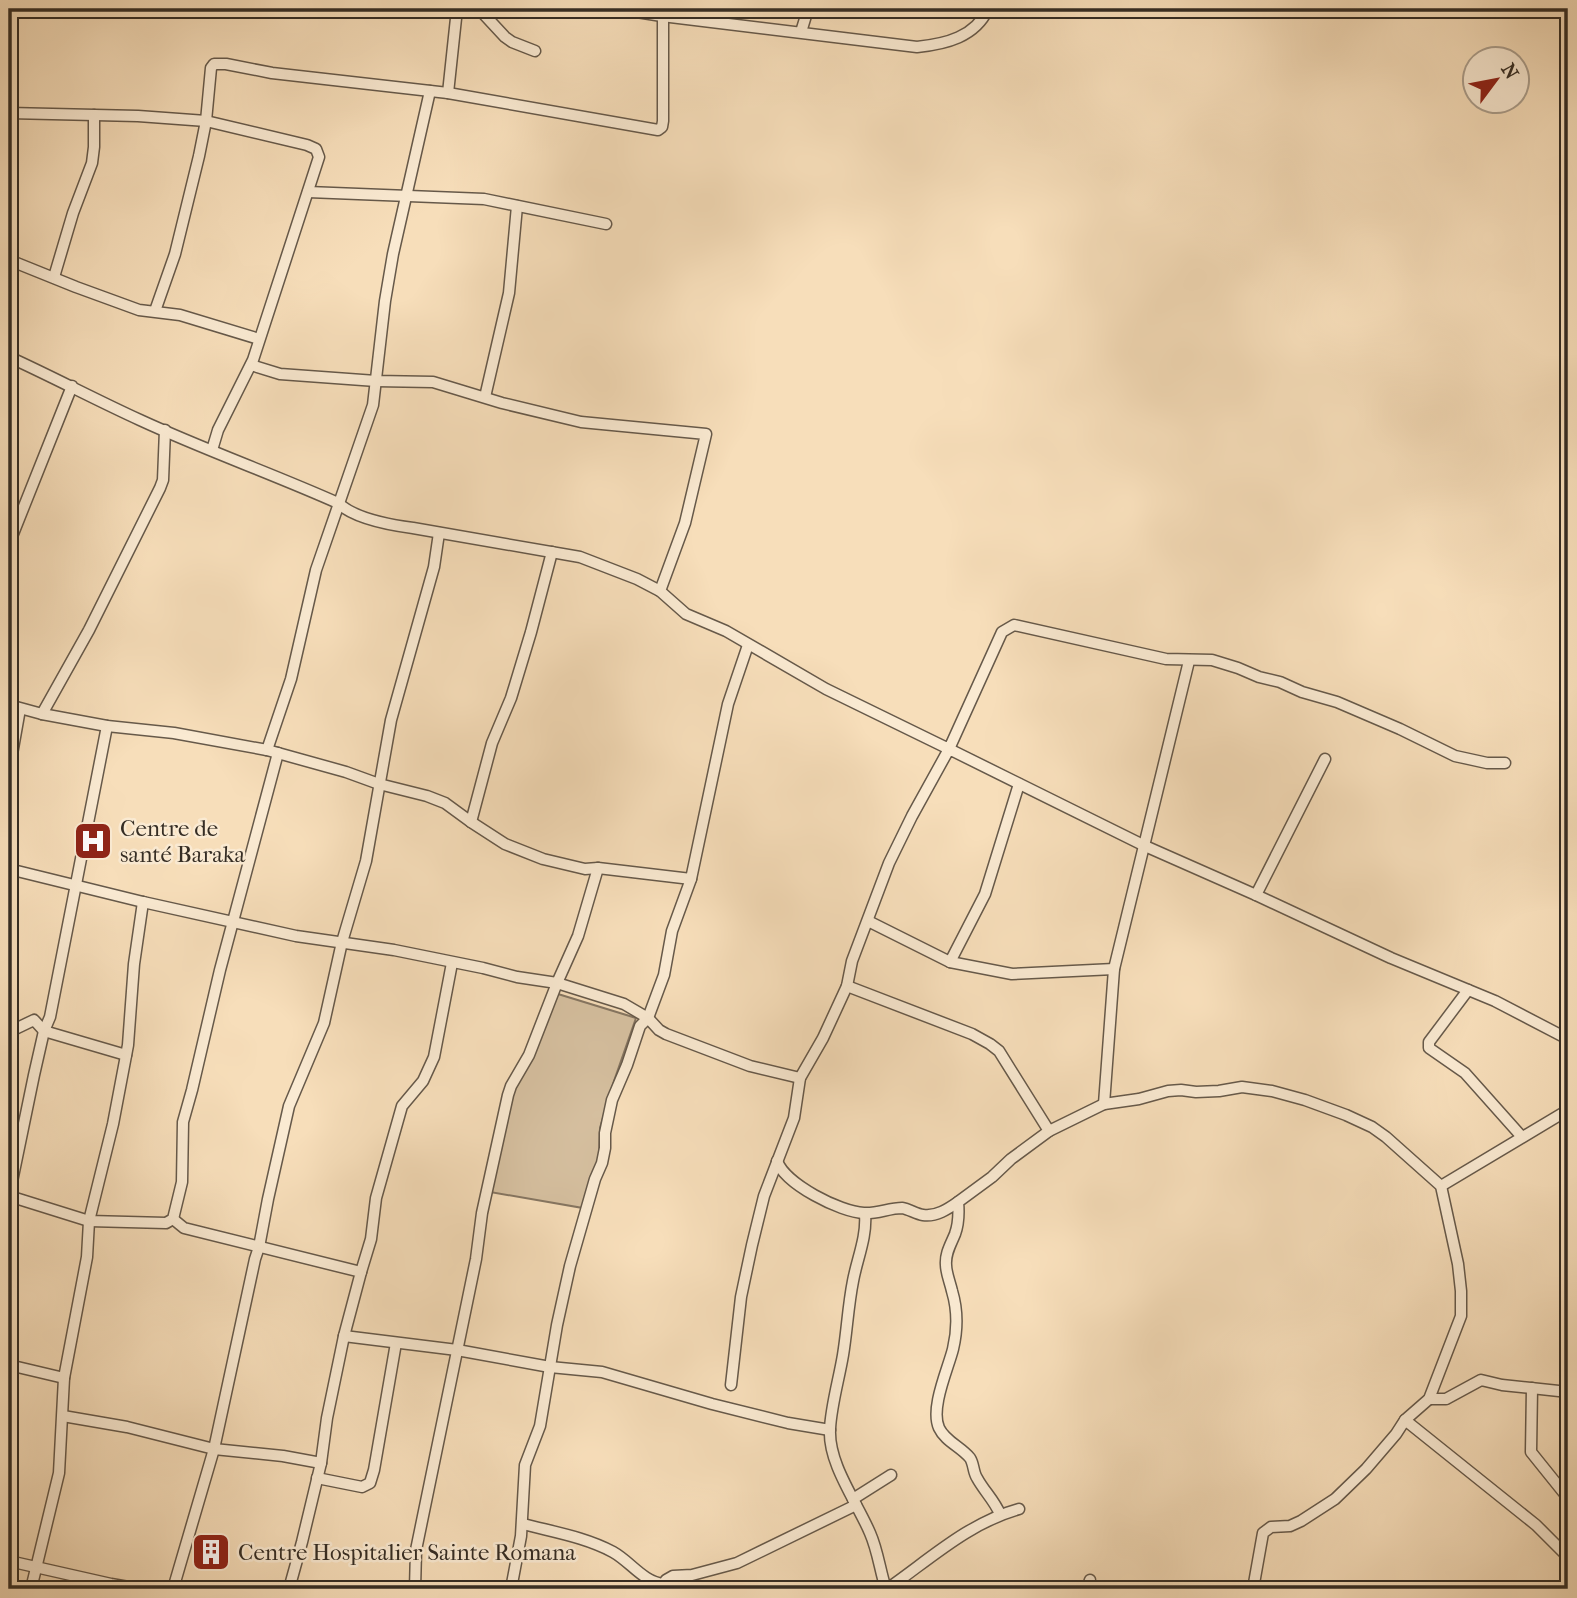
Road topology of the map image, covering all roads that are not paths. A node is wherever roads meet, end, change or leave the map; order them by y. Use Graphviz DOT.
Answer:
graph roads {
  1 [pos="457,9"];
  2 [pos="479,9"];
  3 [pos="618,9"];
  4 [pos="808,9"];
  5 [pos="988,9"];
  6 [pos="662,13"];
  7 [pos="801,32"];
  8 [pos="535,51"];
  9 [pos="430,92"];
  10 [pos="448,93"];
  11 [pos="9,113"];
  12 [pos="94,115"];
  13 [pos="206,121"];
  14 [pos="308,192"];
  15 [pos="405,197"];
  16 [pos="517,206"];
  17 [pos="606,224"];
  18 [pos="9,260"];
  19 [pos="54,277"];
  20 [pos="155,312"];
  21 [pos="259,339"];
  22 [pos="9,357"];
  23 [pos="251,365"];
  24 [pos="376,381"];
  25 [pos="72,386"];
  26 [pos="485,397"];
  27 [pos="165,430"];
  28 [pos="212,450"];
  29 [pos="338,503"];
  30 [pos="439,533"];
  31 [pos="9,544"];
  32 [pos="552,552"];
  33 [pos="660,592"];
  34 [pos="748,645"];
  35 [pos="1189,661"];
  36 [pos="9,705"];
  37 [pos="20,709"];
  38 [pos="42,714"];
  39 [pos="107,726"];
  40 [pos="949,749"];
  41 [pos="273,752"];
  42 [pos="1325,759"];
  43 [pos="1505,763"];
  44 [pos="9,771"];
  45 [pos="1019,783"];
  46 [pos="379,784"];
  47 [pos="471,822"];
  48 [pos="1145,846"];
  49 [pos="598,868"];
  50 [pos="9,869"];
  51 [pos="691,879"];
  52 [pos="75,884"];
  53 [pos="1256,895"];
  54 [pos="143,902"];
  55 [pos="868,921"];
  56 [pos="233,922"];
  57 [pos="342,942"];
  58 [pos="950,962"];
  59 [pos="452,963"];
  60 [pos="1114,969"];
  61 [pos="557,983"];
  62 [pos="847,986"];
  63 [pos="1468,990"];
  64 [pos="648,1018"];
  65 [pos="44,1031"];
  66 [pos="9,1032"];
  67 [pos="1568,1040"];
  68 [pos="126,1055"];
  69 [pos="800,1078"];
  70 [pos="1104,1104"];
  71 [pos="1568,1110"];
  72 [pos="1049,1131"];
  73 [pos="1522,1137"];
  74 [pos="777,1161"];
  75 [pos="1441,1186"];
  76 [pos="9,1198"];
  77 [pos="958,1202"];
  78 [pos="865,1213"];
  79 [pos="173,1219"];
  80 [pos="89,1221"];
  81 [pos="260,1247"];
  82 [pos="361,1272"];
  83 [pos="344,1336"];
  84 [pos="396,1343"];
  85 [pos="457,1350"];
  86 [pos="9,1365"];
  87 [pos="550,1367"];
  88 [pos="64,1378"];
  89 [pos="732,1385"];
  90 [pos="1532,1388"];
  91 [pos="1568,1392"];
  92 [pos="1429,1399"];
  93 [pos="62,1416"];
  94 [pos="1405,1420"];
  95 [pos="830,1430"];
  96 [pos="214,1450"];
  97 [pos="321,1463"];
  98 [pos="891,1475"];
  99 [pos="317,1478"];
  100 [pos="1568,1498"];
  101 [pos="855,1502"];
  102 [pos="1019,1508"];
  103 [pos="1000,1514"];
  104 [pos="523,1524"];
  105 [pos="1568,1557"];
  106 [pos="9,1561"];
  107 [pos="36,1568"];
  108 [pos="658,1586"];
  109 [pos="890,1588"];
  110 [pos="31,1589"];
  111 [pos="140,1589"];
  112 [pos="173,1589"];
  113 [pos="289,1589"];
  114 [pos="415,1589"];
  115 [pos="511,1589"];
  116 [pos="1253,1589"];
  1 -- 10 [label="street"];
  2 -- 8 [label="street"];
  3 -- 6 [label="street"];
  4 -- 7 [label="street"];
  5 -- 7 [label="street"];
  6 -- 7 [label="street"];
  6 -- 10 [label="street"];
  9 -- 10 [label="street"];
  9 -- 13 [label="street"];
  9 -- 15 [label="street"];
  11 -- 12 [label="street"];
  12 -- 13 [label="street"];
  12 -- 19 [label="street"];
  13 -- 14 [label="street"];
  13 -- 20 [label="street"];
  14 -- 15 [label="street"];
  14 -- 21 [label="street"];
  15 -- 16 [label="street"];
  15 -- 24 [label="street"];
  16 -- 17 [label="street"];
  16 -- 26 [label="street"];
  18 -- 19 [label="street"];
  19 -- 20 [label="street"];
  20 -- 21 [label="street"];
  21 -- 23 [label="street"];
  22 -- 25 [label="street"];
  23 -- 24 [label="street"];
  23 -- 28 [label="street"];
  24 -- 26 [label="street"];
  24 -- 29 [label="street"];
  25 -- 27 [label="street"];
  25 -- 31 [label="street"];
  26 -- 33 [label="street"];
  27 -- 28 [label="street"];
  27 -- 38 [label="street"];
  28 -- 29 [label="street"];
  29 -- 30 [label="street"];
  29 -- 41 [label="street"];
  30 -- 32 [label="street"];
  30 -- 46 [label="street"];
  32 -- 33 [label="street"];
  32 -- 47 [label="street"];
  33 -- 34 [label="street"];
  34 -- 40 [label="street"];
  34 -- 51 [label="street"];
  35 -- 40 [label="street"];
  35 -- 43 [label="street"];
  35 -- 48 [label="street"];
  36 -- 37 [label="street"];
  37 -- 38 [label="street"];
  37 -- 44 [label="street"];
  38 -- 39 [label="street"];
  39 -- 41 [label="street"];
  39 -- 52 [label="street"];
  40 -- 45 [label="street"];
  40 -- 55 [label="street"];
  41 -- 46 [label="street"];
  41 -- 56 [label="street"];
  42 -- 53 [label="street"];
  45 -- 48 [label="street"];
  45 -- 58 [label="street"];
  46 -- 47 [label="street"];
  46 -- 57 [label="street"];
  47 -- 49 [label="street"];
  48 -- 53 [label="street"];
  48 -- 60 [label="street"];
  49 -- 51 [label="street"];
  49 -- 61 [label="street"];
  50 -- 52 [label="street"];
  51 -- 64 [label="street"];
  52 -- 54 [label="street"];
  52 -- 65 [label="street"];
  53 -- 63 [label="street"];
  54 -- 56 [label="street"];
  54 -- 68 [label="street"];
  55 -- 58 [label="street"];
  55 -- 62 [label="street"];
  56 -- 57 [label="street"];
  56 -- 79 [label="street"];
  57 -- 59 [label="street"];
  57 -- 81 [label="street"];
  58 -- 60 [label="street"];
  59 -- 61 [label="street"];
  59 -- 82 [label="street"];
  60 -- 70 [label="street"];
  61 -- 64 [label="street"];
  61 -- 85 [label="street"];
  62 -- 69 [label="street"];
  62 -- 72 [label="street"];
  63 -- 67 [label="street"];
  63 -- 73 [label="street"];
  64 -- 69 [label="street"];
  64 -- 87 [label="street"];
  65 -- 66 [label="street"];
  65 -- 68 [label="street"];
  65 -- 76 [label="street"];
  68 -- 80 [label="street"];
  69 -- 74 [label="street"];
  70 -- 72 [label="street"];
  70 -- 75 [label="street"];
  71 -- 73 [label="street"];
  72 -- 77 [label="street"];
  73 -- 75 [label="street"];
  74 -- 78 [label="street"];
  74 -- 89 [label="street"];
  75 -- 92 [label="street"];
  76 -- 80 [label="street"];
  77 -- 78 [label="street"];
  77 -- 103 [label="street"];
  78 -- 95 [label="street"];
  79 -- 80 [label="street"];
  79 -- 81 [label="street"];
  80 -- 88 [label="street"];
  81 -- 82 [label="street"];
  81 -- 96 [label="street"];
  82 -- 83 [label="street"];
  83 -- 84 [label="street"];
  83 -- 97 [label="street"];
  84 -- 85 [label="street"];
  84 -- 99 [label="street"];
  85 -- 87 [label="street"];
  85 -- 114 [label="street"];
  86 -- 88 [label="street"];
  87 -- 95 [label="street"];
  87 -- 104 [label="street"];
  88 -- 93 [label="street"];
  90 -- 91 [label="street"];
  90 -- 92 [label="street"];
  90 -- 100 [label="street"];
  92 -- 94 [label="street"];
  93 -- 96 [label="street"];
  93 -- 107 [label="street"];
  94 -- 105 [label="street"];
  94 -- 116 [label="street"];
  95 -- 101 [label="street"];
  96 -- 97 [label="street"];
  96 -- 112 [label="street"];
  97 -- 99 [label="street"];
  98 -- 101 [label="street"];
  99 -- 113 [label="street"];
  101 -- 108 [label="street"];
  101 -- 109 [label="street"];
  102 -- 103 [label="street"];
  103 -- 109 [label="street"];
  104 -- 108 [label="street"];
  104 -- 115 [label="street"];
  106 -- 107 [label="street"];
  107 -- 110 [label="street"];
  107 -- 111 [label="street"];
}
